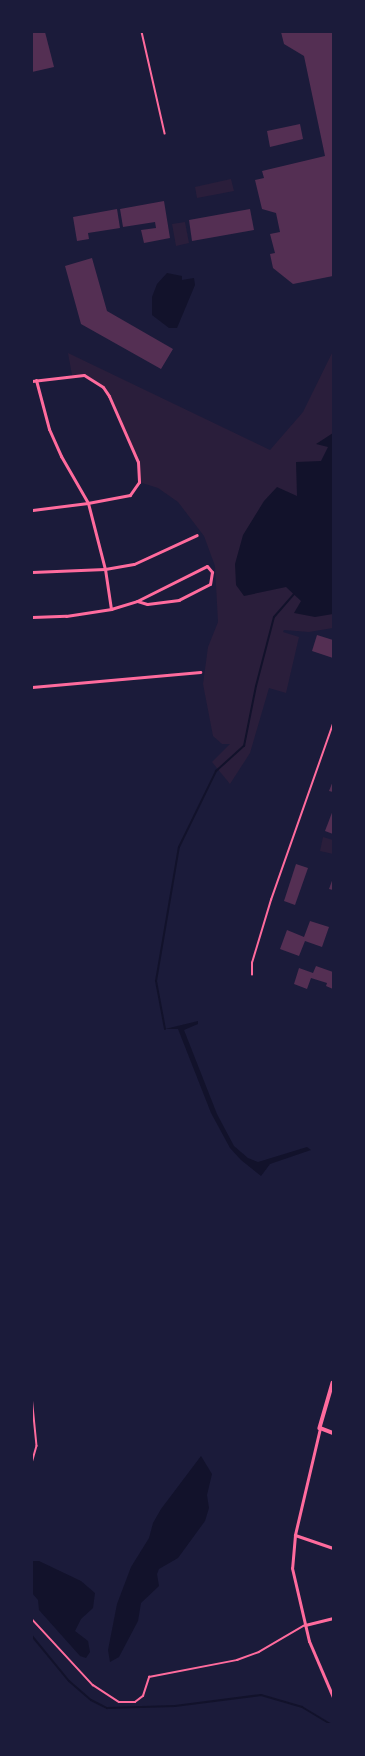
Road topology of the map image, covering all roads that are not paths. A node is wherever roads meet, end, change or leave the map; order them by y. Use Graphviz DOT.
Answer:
graph roads {
  1 [pos="142,32"];
  2 [pos="165,133"];
  3 [pos="36,380"];
  4 [pos="32,381"];
  5 [pos="88,504"];
  6 [pos="32,510"];
  7 [pos="197,535"];
  8 [pos="105,569"];
  9 [pos="32,572"];
  10 [pos="137,601"];
  11 [pos="111,609"];
  12 [pos="32,617"];
  13 [pos="200,672"];
  14 [pos="32,687"];
  15 [pos="333,724"];
  16 [pos="252,975"];
  17 [pos="333,1383"];
  18 [pos="32,1396"];
  19 [pos="320,1428"];
  20 [pos="333,1433"];
  21 [pos="32,1464"];
  22 [pos="295,1535"];
  23 [pos="333,1548"];
  24 [pos="333,1618"];
  25 [pos="32,1620"];
  26 [pos="305,1625"];
  27 [pos="333,1697"];
  1 -- 2 [label="lane"];
  3 -- 4 [label="street"];
  3 -- 5 [label="street"];
  3 -- 5 [label="street"];
  5 -- 6 [label="street"];
  5 -- 8 [label="street"];
  7 -- 8 [label="street"];
  8 -- 9 [label="street"];
  8 -- 11 [label="street"];
  10 -- 10 [label="street"];
  10 -- 11 [label="street"];
  11 -- 12 [label="street"];
  13 -- 14 [label="street"];
  15 -- 16 [label="lane"];
  17 -- 19 [label="street"];
  18 -- 21 [label="lane"];
  19 -- 20 [label="street"];
  19 -- 22 [label="street"];
  22 -- 23 [label="street"];
  22 -- 26 [label="street"];
  24 -- 26 [label="street"];
  25 -- 26 [label="lane"];
  26 -- 27 [label="street"];
}
